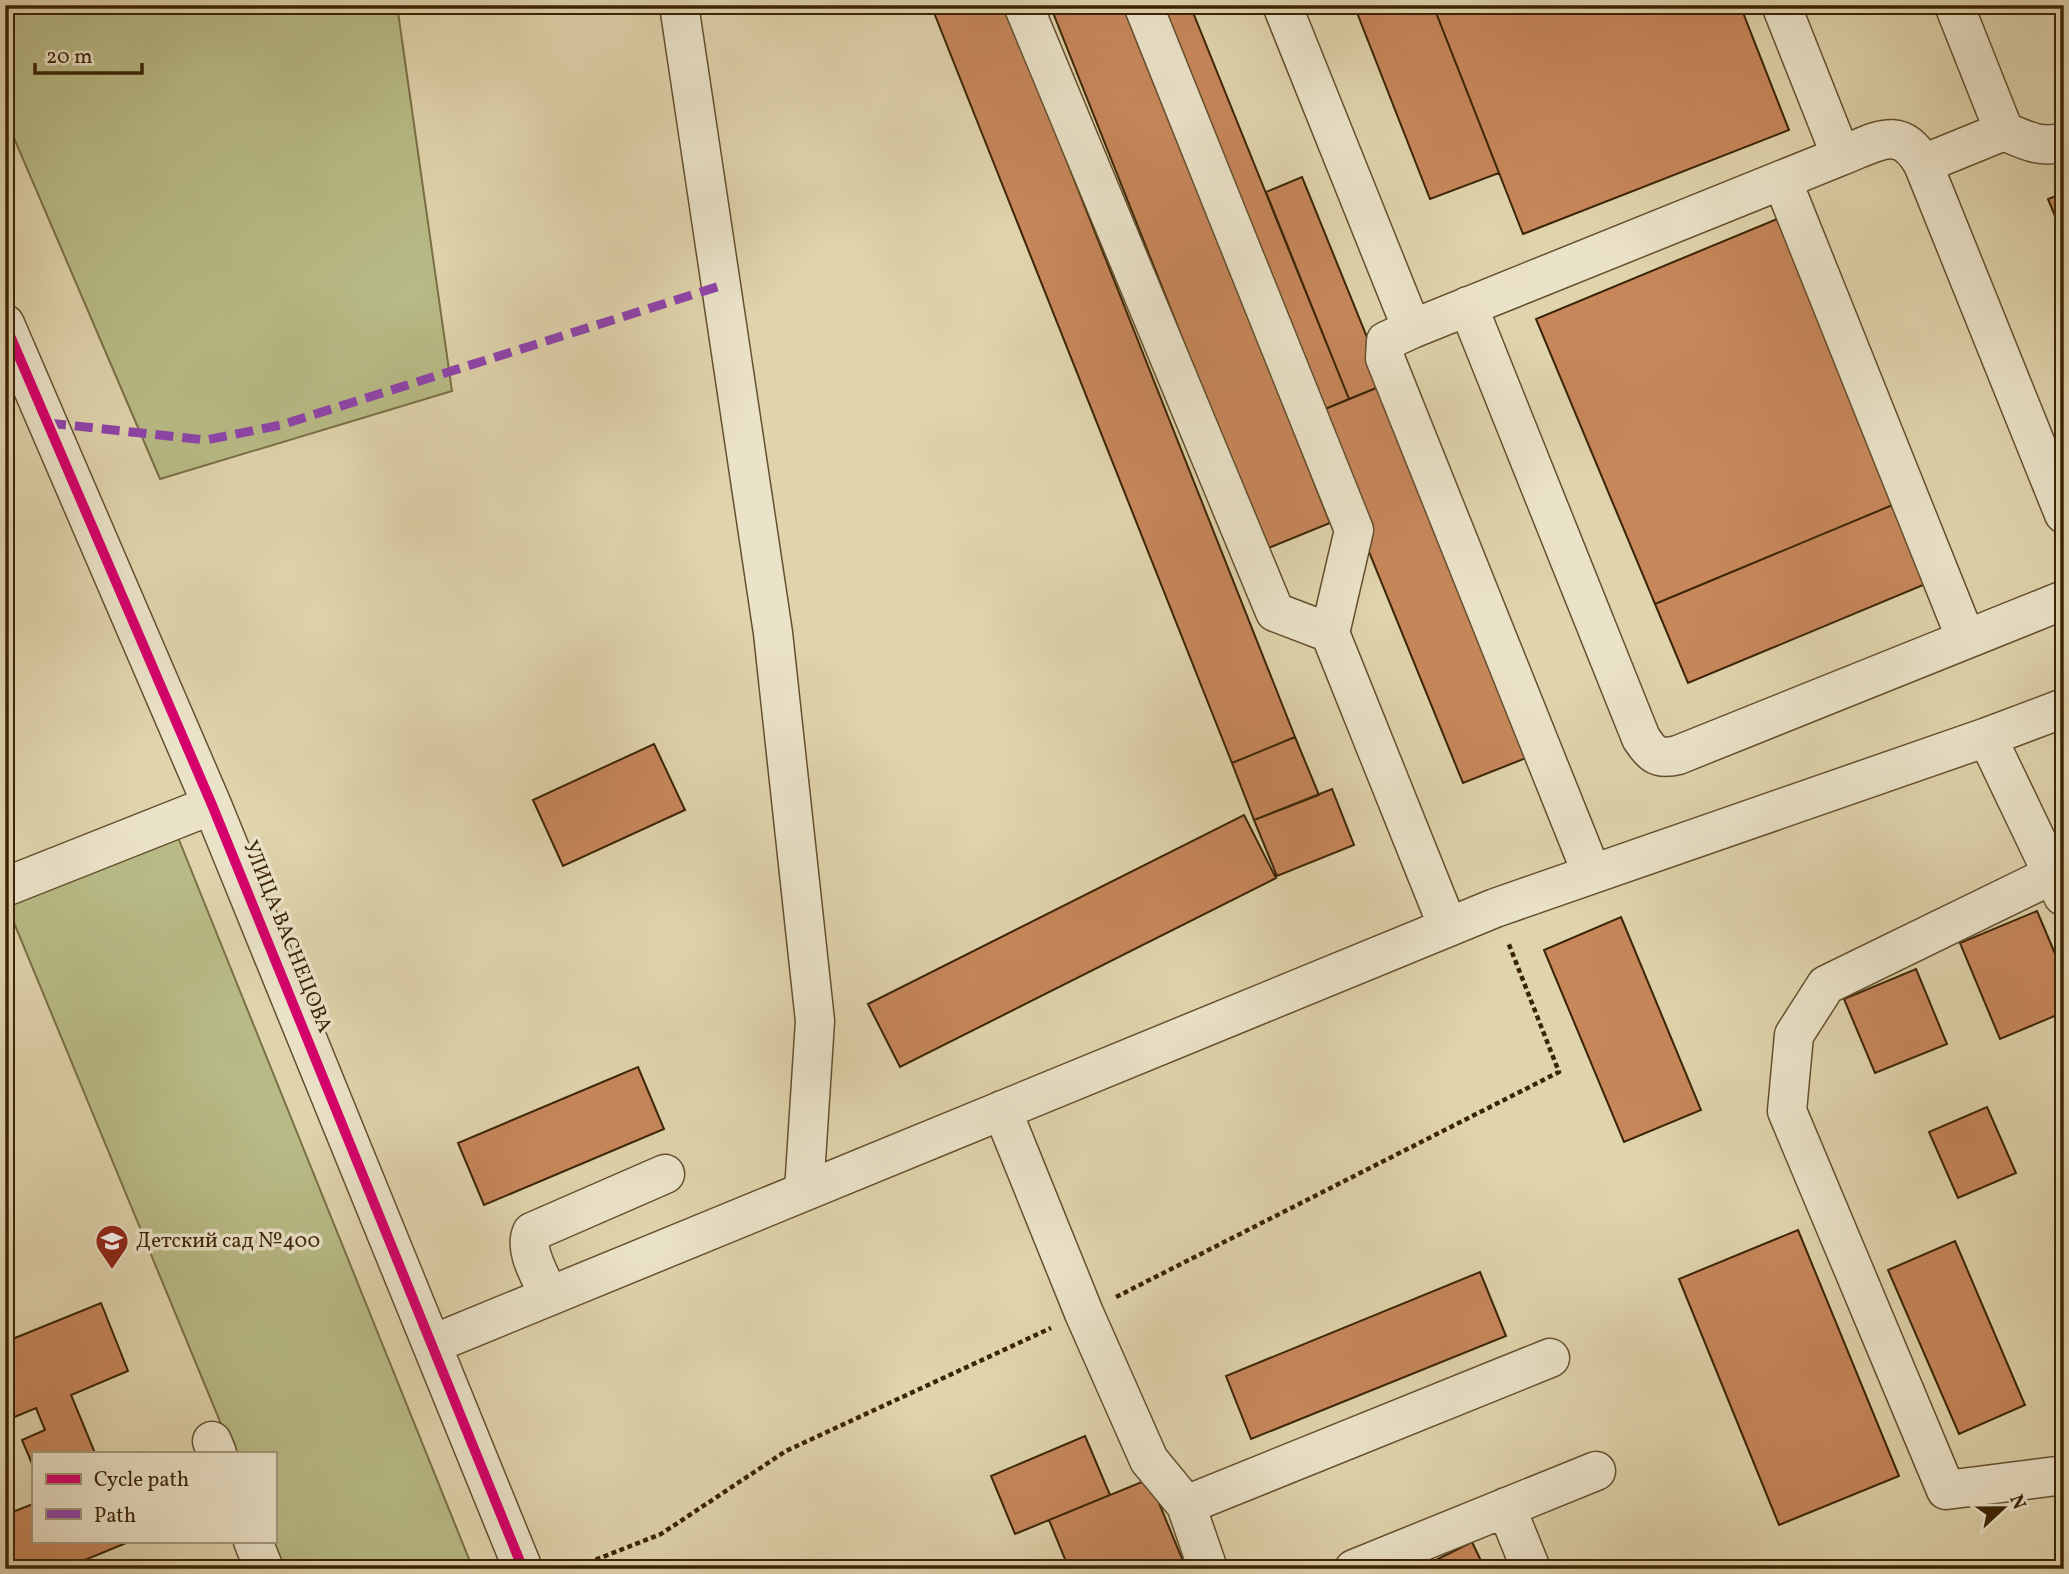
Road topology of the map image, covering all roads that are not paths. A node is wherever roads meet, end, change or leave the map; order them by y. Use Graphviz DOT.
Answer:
graph roads {
  1 [pos="679,5"];
  2 [pos="1023,5"];
  3 [pos="1143,5"];
  4 [pos="1282,5"];
  5 [pos="1781,5"];
  6 [pos="1954,5"];
  7 [pos="2004,131"];
  8 [pos="2064,142"];
  9 [pos="1841,156"];
  10 [pos="1923,164"];
  11 [pos="1782,180"];
  12 [pos="1468,306"];
  13 [pos="5,324"];
  14 [pos="1412,329"];
  15 [pos="2064,514"];
  16 [pos="2064,600"];
  17 [pos="1330,633"];
  18 [pos="1966,639"];
  19 [pos="2064,708"];
  20 [pos="1987,737"];
  21 [pos="212,805"];
  22 [pos="1592,874"];
  23 [pos="9,875"];
  24 [pos="2059,886"];
  25 [pos="1448,927"];
  26 [pos="1002,1110"];
  27 [pos="665,1174"];
  28 [pos="804,1191"];
  29 [pos="549,1296"];
  30 [pos="433,1344"];
  31 [pos="1550,1357"];
  32 [pos="1595,1471"];
  33 [pos="2064,1475"];
  34 [pos="1186,1505"];
  35 [pos="1506,1507"];
  36 [pos="253,1542"];
  37 [pos="264,1569"];
  38 [pos="523,1569"];
  39 [pos="1208,1569"];
  40 [pos="1354,1569"];
  41 [pos="1531,1569"];
  1 -- 28 [label="street"];
  2 -- 17 [label="street"];
  3 -- 17 [label="street"];
  4 -- 14 [label="street"];
  5 -- 9 [label="street"];
  6 -- 7 [label="street"];
  7 -- 8 [label="street"];
  7 -- 10 [label="street"];
  9 -- 10 [label="street"];
  9 -- 11 [label="street"];
  10 -- 15 [label="street"];
  11 -- 12 [label="street"];
  11 -- 18 [label="street"];
  12 -- 14 [label="street"];
  12 -- 18 [label="street"];
  13 -- 21 [label="street, УЛИЦА ВАСНЕЦОВА"];
  14 -- 22 [label="street"];
  16 -- 18 [label="street"];
  17 -- 25 [label="street"];
  19 -- 20 [label="street"];
  20 -- 22 [label="street"];
  20 -- 24 [label="street"];
  21 -- 23 [label="street"];
  21 -- 30 [label="street, УЛИЦА ВАСНЕЦОВА"];
  22 -- 25 [label="street"];
  24 -- 33 [label="street"];
  25 -- 26 [label="street"];
  26 -- 28 [label="street"];
  26 -- 34 [label="street"];
  27 -- 29 [label="street"];
  28 -- 29 [label="street"];
  29 -- 30 [label="street"];
  30 -- 38 [label="street, УЛИЦА ВАСНЕЦОВА"];
  31 -- 34 [label="street"];
  32 -- 35 [label="street"];
  34 -- 39 [label="street"];
  35 -- 40 [label="street"];
  35 -- 41 [label="street"];
  36 -- 37 [label="street"];
}
